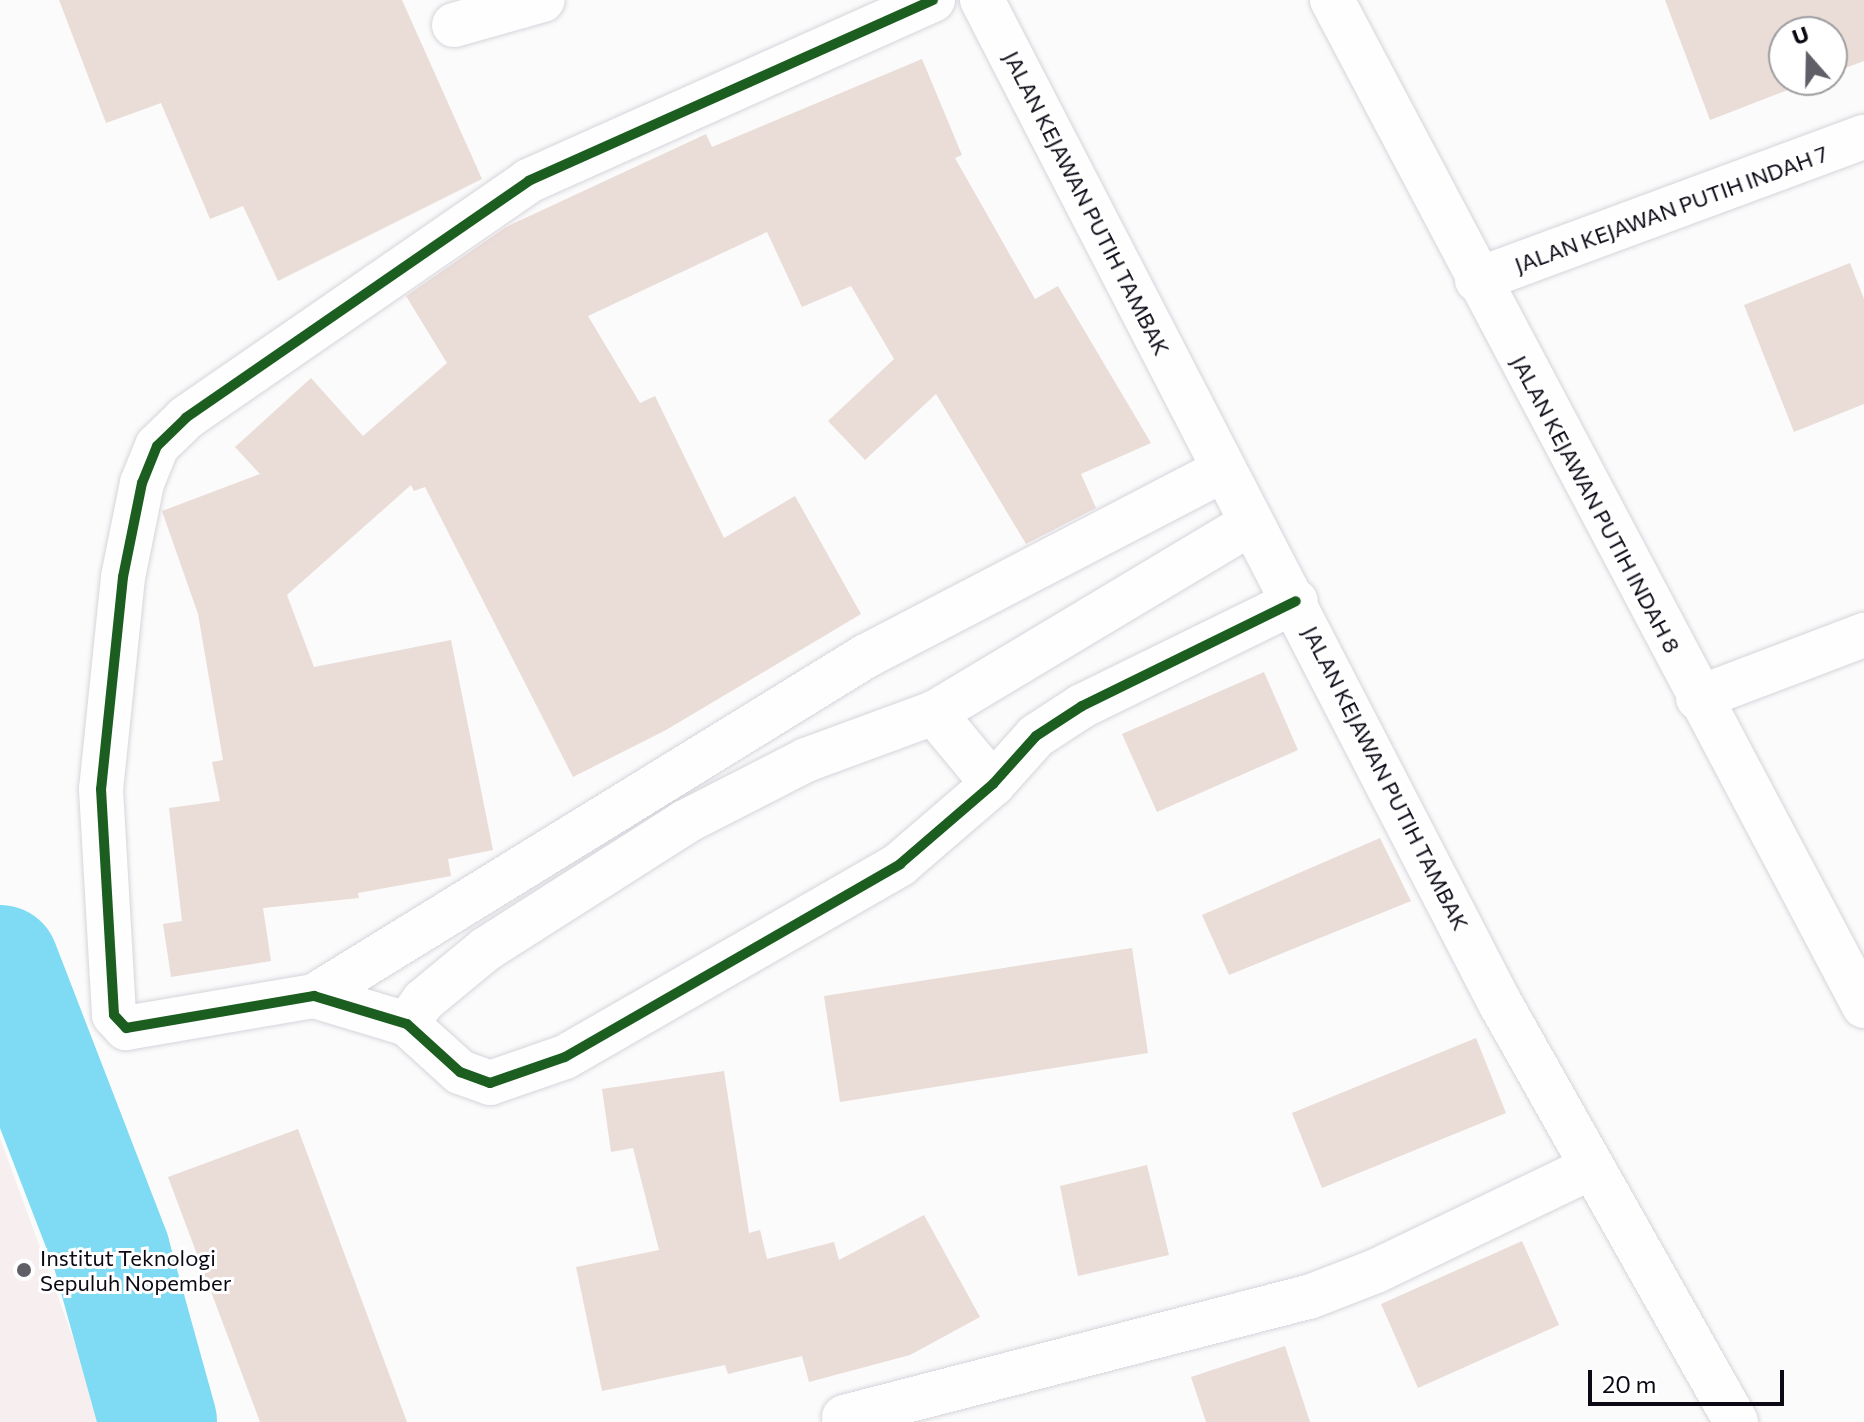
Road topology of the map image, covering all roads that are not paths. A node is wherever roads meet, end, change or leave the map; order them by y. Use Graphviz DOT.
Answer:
graph roads {
  1 [pos="543,0"];
  2 [pos="933,0"];
  3 [pos="982,0"];
  4 [pos="1332,0"];
  5 [pos="454,25"];
  6 [pos="1864,137"];
  7 [pos="1477,280"];
  8 [pos="1223,470"];
  9 [pos="1251,523"];
  10 [pos="1296,601"];
  11 [pos="1864,635"];
  12 [pos="1698,698"];
  13 [pos="934,713"];
  14 [pos="993,784"];
  15 [pos="314,996"];
  16 [pos="1864,1006"];
  17 [pos="407,1024"];
  18 [pos="1590,1168"];
  19 [pos="844,1417"];
  20 [pos="1736,1422"];
  1 -- 5 [label="street"];
  2 -- 15 [label="street"];
  3 -- 8 [label="street, JALAN KEJAWAN PUTIH TAMBAK"];
  4 -- 7 [label="street, JALAN KEJAWAN PUTIH INDAH 8"];
  6 -- 7 [label="street, JALAN KEJAWAN PUTIH INDAH 7"];
  7 -- 12 [label="street, JALAN KEJAWAN PUTIH INDAH 8"];
  8 -- 9 [label="street, JALAN KEJAWAN PUTIH TAMBAK"];
  8 -- 15 [label="street"];
  9 -- 10 [label="street, JALAN KEJAWAN PUTIH TAMBAK"];
  9 -- 13 [label="street"];
  10 -- 14 [label="street"];
  10 -- 18 [label="street, JALAN KEJAWAN PUTIH TAMBAK"];
  11 -- 12 [label="street"];
  12 -- 16 [label="street, JALAN KEJAWAN PUTIH INDAH 8"];
  13 -- 14 [label="street"];
  13 -- 17 [label="street"];
  14 -- 17 [label="street"];
  15 -- 17 [label="street"];
  18 -- 19 [label="street"];
  18 -- 20 [label="street, JALAN KEJAWAN PUTIH TAMBAK"];
}
